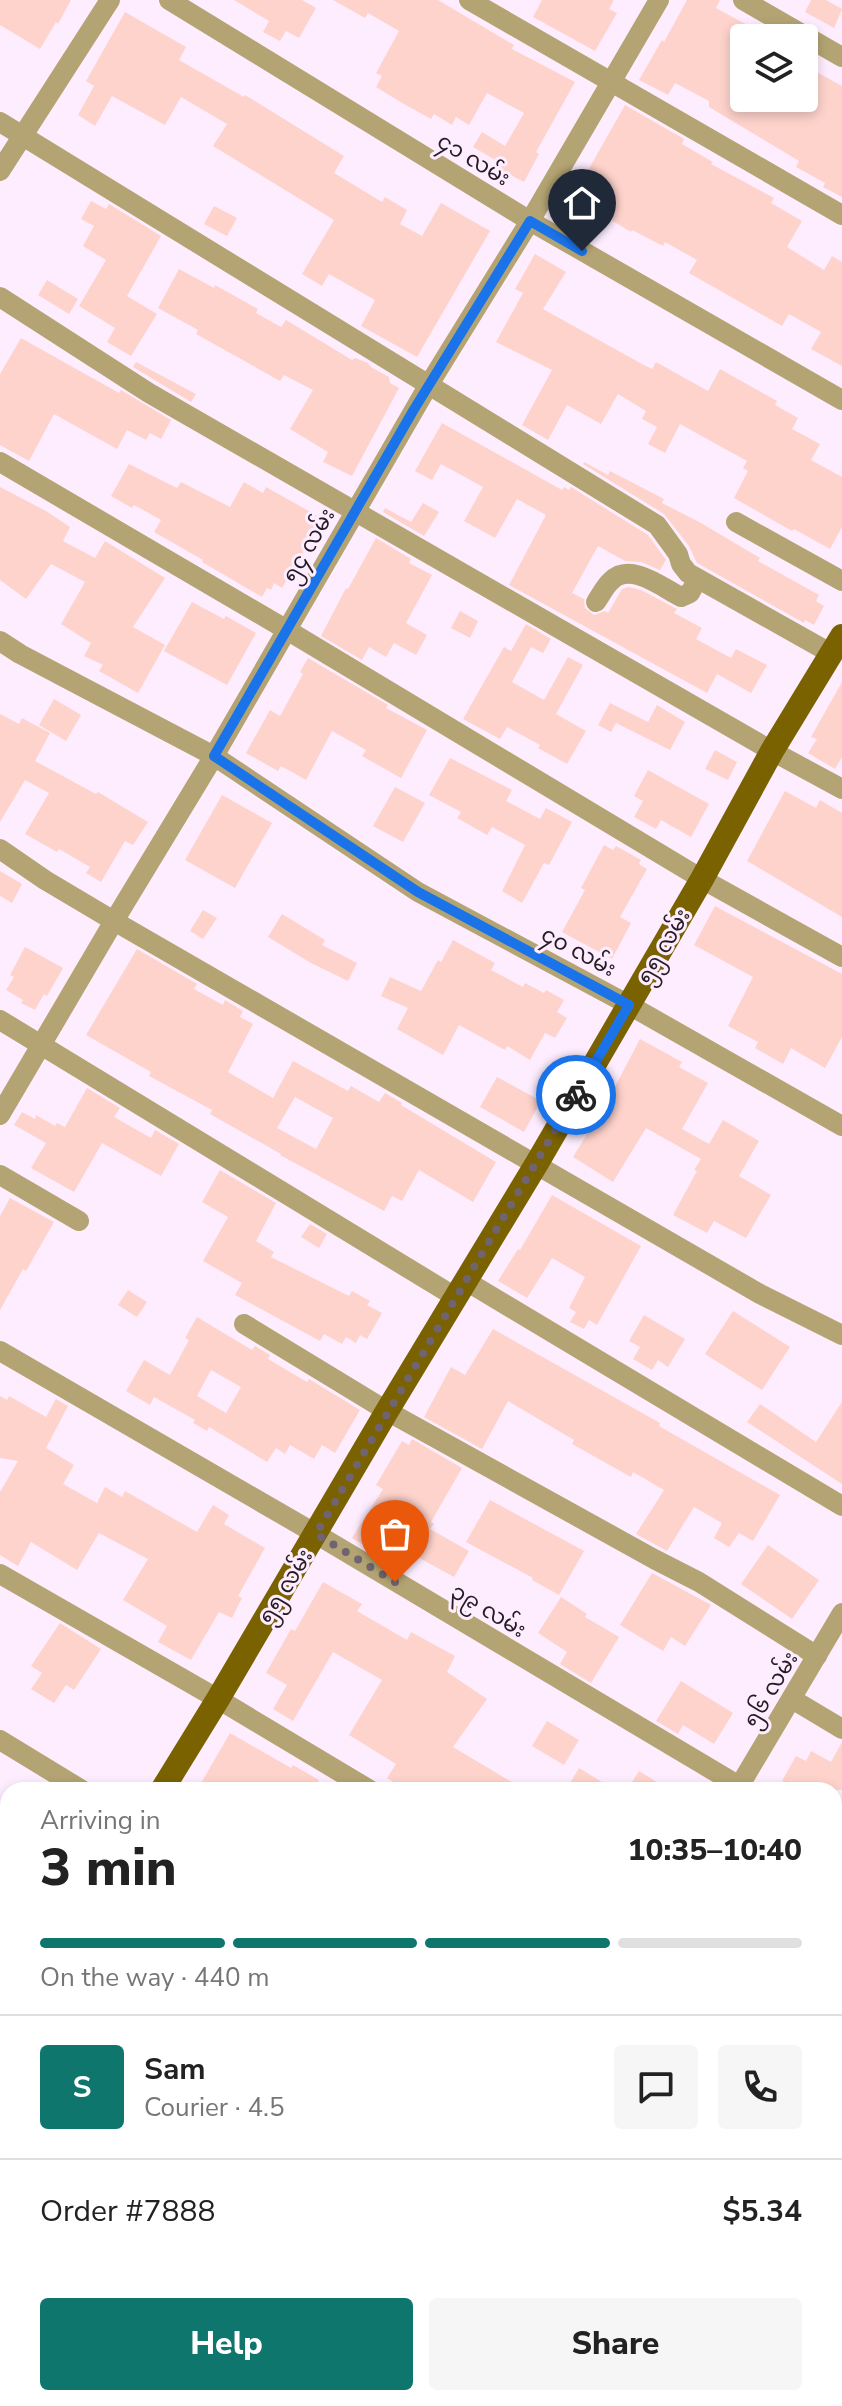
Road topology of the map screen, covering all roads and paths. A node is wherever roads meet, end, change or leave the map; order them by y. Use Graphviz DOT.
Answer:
graph roads {
  1 [pos="110,0"];
  2 [pos="169,0"];
  3 [pos="469,0"];
  4 [pos="659,0"];
  5 [pos="743,0"];
  6 [pos="842,57"];
  7 [pos="611,83"];
  8 [pos="0,122"];
  9 [pos="22,134"];
  10 [pos="0,171"];
  11 [pos="842,215"];
  12 [pos="530,221"];
  13 [pos="0,297"];
  14 [pos="428,386"];
  15 [pos="842,400"];
  16 [pos="0,462"];
  17 [pos="355,511"];
  18 [pos="736,522"];
  19 [pos="697,580"];
  20 [pos="842,581"];
  21 [pos="596,602"];
  22 [pos="287,630"];
  23 [pos="0,641"];
  24 [pos="837,645"];
  25 [pos="772,751"];
  26 [pos="214,756"];
  27 [pos="842,789"];
  28 [pos="0,849"];
  29 [pos="702,879"];
  30 [pos="114,921"];
  31 [pos="842,957"];
  32 [pos="629,1005"];
  33 [pos="0,1020"];
  34 [pos="41,1045"];
  35 [pos="0,1115"];
  36 [pos="842,1126"];
  37 [pos="537,1163"];
  38 [pos="0,1175"];
  39 [pos="79,1221"];
  40 [pos="462,1290"];
  41 [pos="244,1324"];
  42 [pos="842,1335"];
  43 [pos="0,1351"];
  44 [pos="387,1411"];
  45 [pos="842,1506"];
  46 [pos="316,1534"];
  47 [pos="0,1574"];
  48 [pos="842,1613"];
  49 [pos="817,1656"];
  50 [pos="218,1699"];
  51 [pos="792,1699"];
  52 [pos="842,1729"];
  53 [pos="0,1740"];
  54 [pos="69,1782"];
  55 [pos="167,1782"];
  56 [pos="357,1782"];
  57 [pos="729,1782"];
  58 [pos="745,1782"];
  1 -- 9 [label="street"];
  2 -- 12 [label="street, ၄၁ လမ်း"];
  3 -- 7 [label="street"];
  4 -- 7 [label="street, ၅၄ လမ်း"];
  5 -- 6 [label="street"];
  7 -- 11 [label="street"];
  7 -- 12 [label="street, ၅၄ လမ်း"];
  8 -- 9 [label="street"];
  9 -- 10 [label="street"];
  9 -- 14 [label="street"];
  12 -- 14 [label="street, ၅၄ လမ်း"];
  12 -- 15 [label="street, ၄၁ လမ်း"];
  13 -- 17 [label="street"];
  14 -- 17 [label="street, ၅၄ လမ်း"];
  14 -- 19 [label="street"];
  16 -- 22 [label="street"];
  17 -- 22 [label="street, ၅၄ လမ်း"];
  17 -- 25 [label="street"];
  18 -- 20 [label="street"];
  19 -- 21 [label="street"];
  19 -- 24 [label="street"];
  22 -- 26 [label="street, ၅၄ လမ်း"];
  22 -- 29 [label="street"];
  23 -- 26 [label="street"];
  24 -- 25 [label="main road, ၅၅ လမ်း"];
  25 -- 27 [label="street"];
  25 -- 29 [label="main road, ၅၅ လမ်း"];
  26 -- 30 [label="street, ၅၄ လမ်း"];
  26 -- 32 [label="street, ၄၀ လမ်း"];
  28 -- 30 [label="street"];
  29 -- 31 [label="street"];
  29 -- 32 [label="main road, ၅၅ လမ်း"];
  30 -- 34 [label="street, ၅၄ လမ်း"];
  30 -- 37 [label="street"];
  32 -- 36 [label="street, ၄၀ လမ်း"];
  32 -- 37 [label="main road, ၅၅ လမ်း"];
  33 -- 34 [label="street"];
  34 -- 35 [label="street, ၅၄ လမ်း"];
  34 -- 40 [label="street"];
  37 -- 40 [label="main road, ၅၅ လမ်း"];
  37 -- 42 [label="street"];
  38 -- 39 [label="street"];
  40 -- 44 [label="main road, ၅၅ လမ်း"];
  40 -- 45 [label="street"];
  41 -- 44 [label="street"];
  43 -- 46 [label="street, ၃၉ လမ်း"];
  44 -- 46 [label="main road, ၅၅ လမ်း"];
  44 -- 49 [label="street"];
  46 -- 50 [label="main road, ၅၅ လမ်း"];
  46 -- 57 [label="street, ၃၉ လမ်း"];
  47 -- 50 [label="street"];
  48 -- 49 [label="street, ၅၆ လမ်း"];
  49 -- 51 [label="street, ၅၆ လမ်း"];
  50 -- 55 [label="main road, ၅၅ လမ်း"];
  50 -- 56 [label="street"];
  51 -- 52 [label="street"];
  51 -- 58 [label="street, ၅၆ လမ်း"];
  53 -- 54 [label="street"];
}
